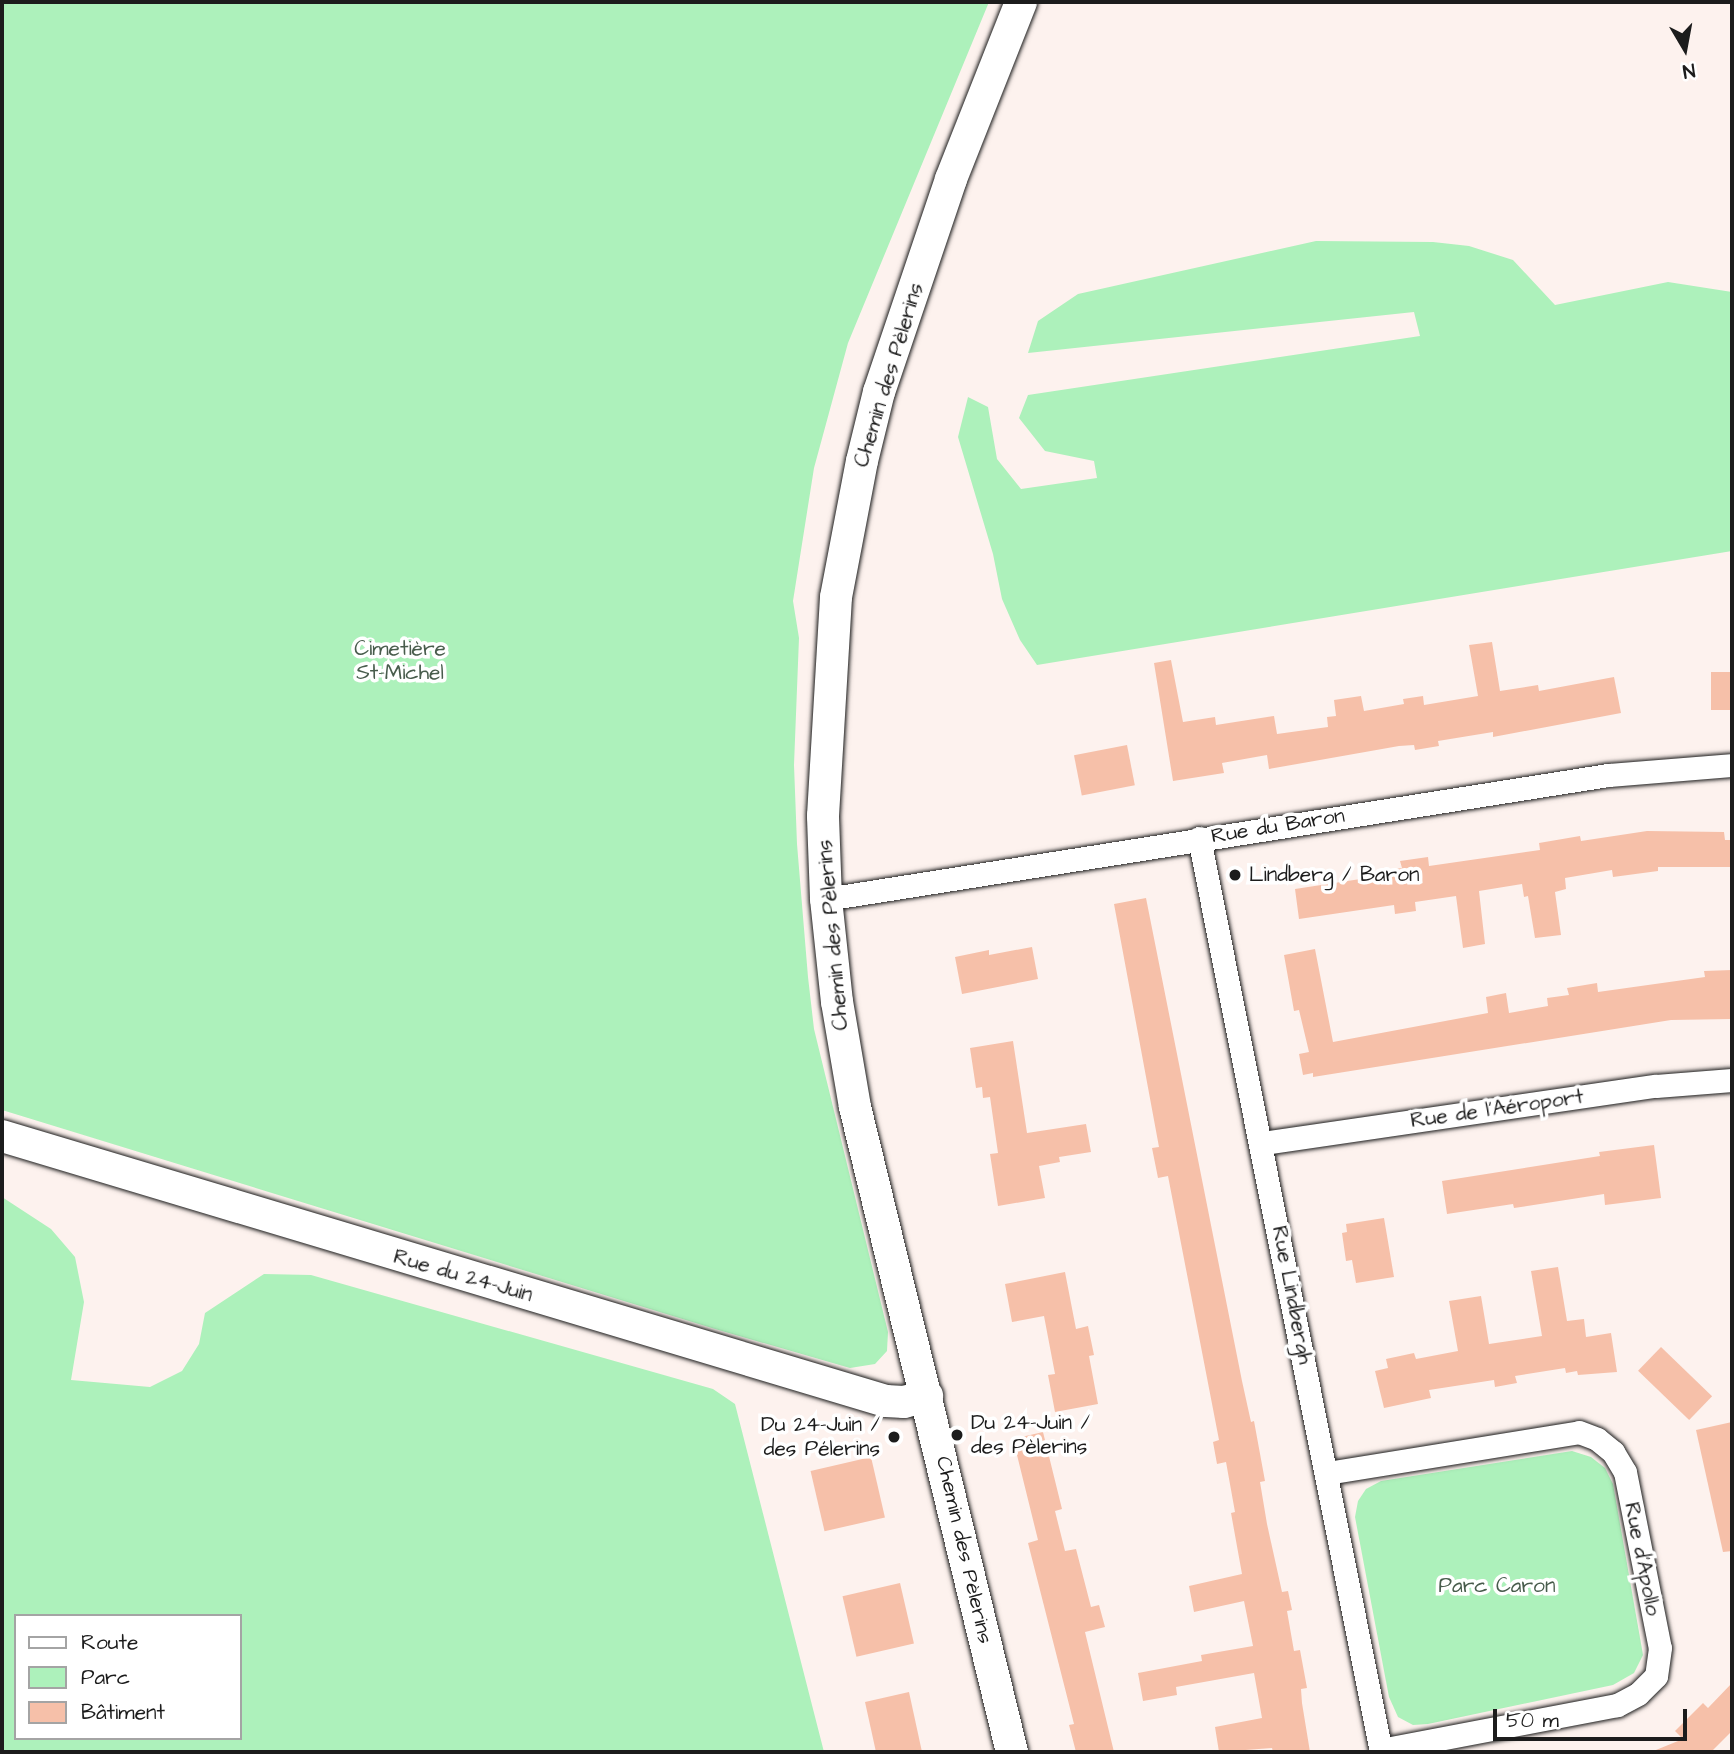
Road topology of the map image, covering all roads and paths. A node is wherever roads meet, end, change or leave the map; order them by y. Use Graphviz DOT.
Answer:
graph roads {
  1 [pos="1021,2"];
  2 [pos="1732,765"];
  3 [pos="1199,838"];
  4 [pos="826,899"];
  5 [pos="1732,1080"];
  6 [pos="2,1136"];
  7 [pos="1262,1143"];
  8 [pos="927,1396"];
  9 [pos="1326,1473"];
  10 [pos="1381,1751"];
  11 [pos="1012,1752"];
  1 -- 4 [label="street, Chemin des Pèlerins"];
  2 -- 3 [label="street, Rue du Baron"];
  3 -- 4 [label="street, Rue du Baron"];
  3 -- 7 [label="street, Rue Lindbergh"];
  4 -- 8 [label="street, Chemin des Pèlerins"];
  5 -- 7 [label="street, Rue de l'Aéroport"];
  6 -- 8 [label="street, Rue du 24-Juin"];
  7 -- 9 [label="street, Rue Lindbergh"];
  8 -- 11 [label="street, Chemin des Pèlerins"];
  9 -- 10 [label="street, Rue Lindbergh"];
  9 -- 10 [label="street, Rue d'Apollo"];
}
